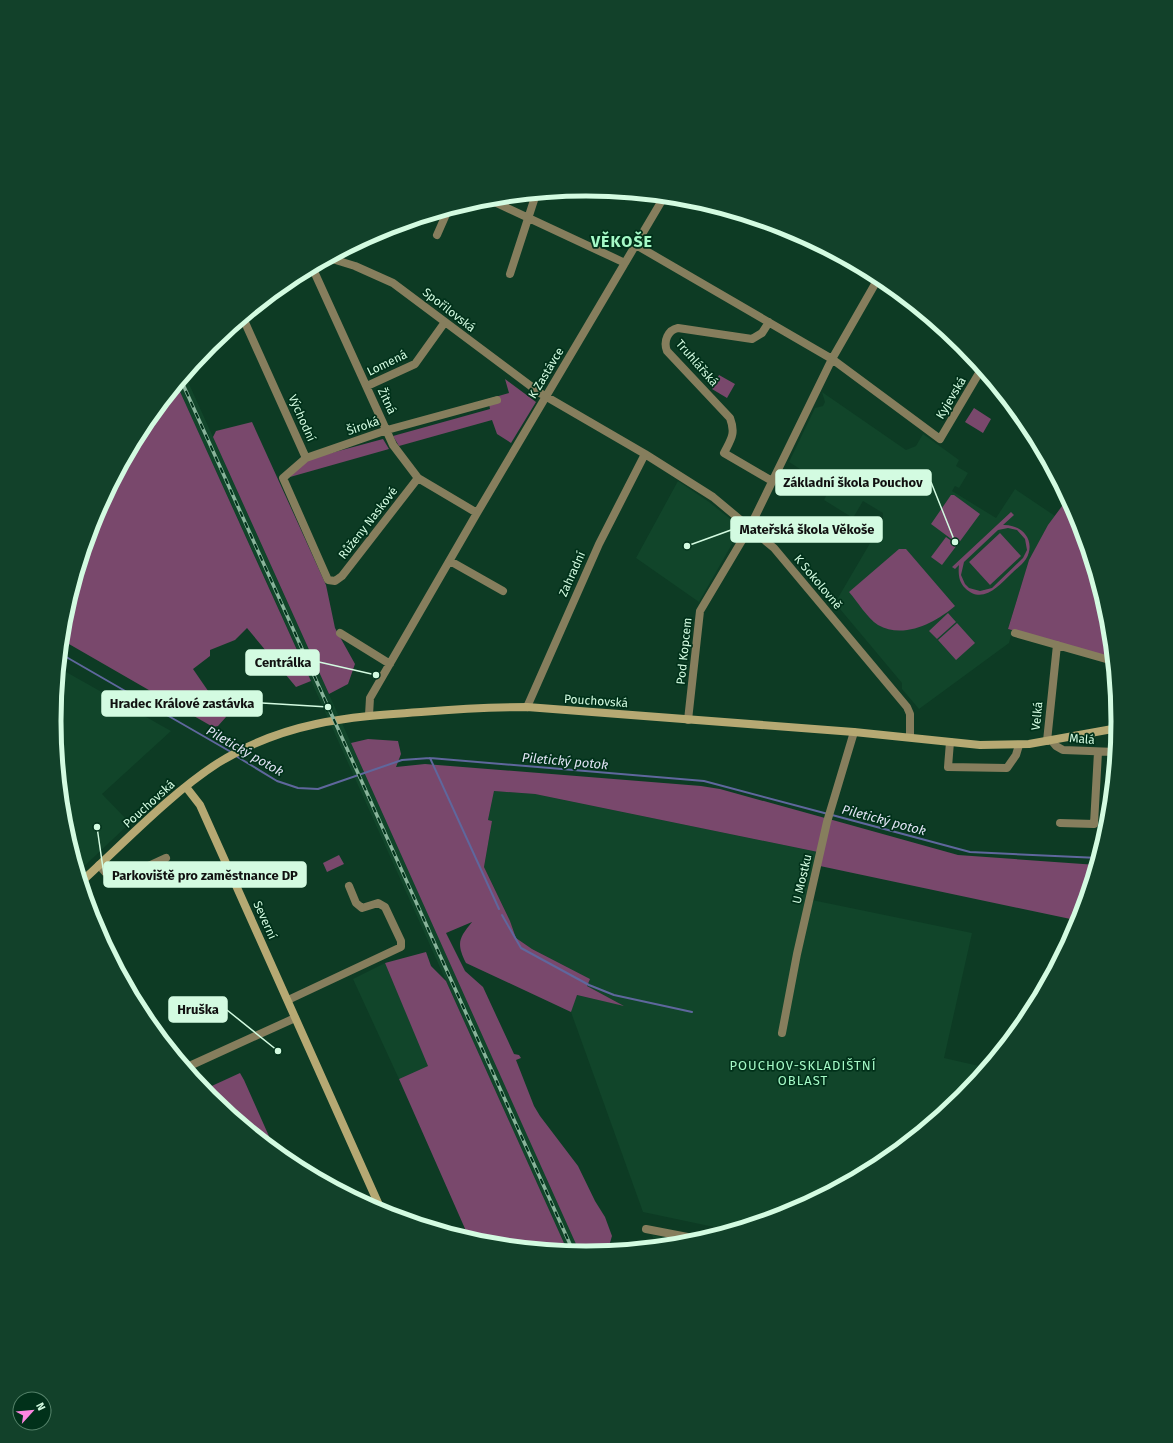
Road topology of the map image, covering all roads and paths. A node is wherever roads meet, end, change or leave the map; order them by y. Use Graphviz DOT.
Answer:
graph roads {
  1 [pos="535,199"];
  2 [pos="662,201"];
  3 [pos="497,204"];
  4 [pos="446,215"];
  5 [pos="528,219"];
  6 [pos="437,235"];
  7 [pos="636,245"];
  8 [pos="335,260"];
  9 [pos="625,263"];
  10 [pos="314,272"];
  11 [pos="510,274"];
  12 [pos="875,283"];
  13 [pos="245,322"];
  14 [pos="445,322"];
  15 [pos="769,322"];
  16 [pos="832,359"];
  17 [pos="979,372"];
  18 [pos="367,386"];
  19 [pos="546,396"];
  20 [pos="498,400"];
  21 [pos="387,430"];
  22 [pos="646,454"];
  23 [pos="306,458"];
  24 [pos="418,478"];
  25 [pos="772,481"];
  26 [pos="477,514"];
  27 [pos="750,527"];
  28 [pos="450,561"];
  29 [pos="335,581"];
  30 [pos="503,591"];
  31 [pos="340,633"];
  32 [pos="1015,633"];
  33 [pos="1057,645"];
  34 [pos="1109,660"];
  35 [pos="390,664"];
  36 [pos="527,707"];
  37 [pos="369,715"];
  38 [pos="688,720"];
  39 [pos="1112,729"];
  40 [pos="854,732"];
  41 [pos="910,737"];
  42 [pos="1049,740"];
  43 [pos="950,742"];
  44 [pos="1019,745"];
  45 [pos="1098,752"];
  46 [pos="1111,752"];
  47 [pos="186,787"];
  48 [pos="1060,823"];
  49 [pos="166,858"];
  50 [pos="99,865"];
  51 [pos="85,878"];
  52 [pos="349,886"];
  53 [pos="288,1000"];
  54 [pos="295,1018"];
  55 [pos="782,1033"];
  56 [pos="189,1066"];
  57 [pos="379,1204"];
  58 [pos="646,1229"];
  59 [pos="688,1237"];
  1 -- 5 [label="street"];
  2 -- 7 [label="street, K Zastávce"];
  3 -- 5 [label="street"];
  4 -- 6 [label="street"];
  5 -- 9 [label="street"];
  5 -- 11 [label="street"];
  7 -- 9 [label="street, K Zastávce"];
  7 -- 15 [label="street"];
  8 -- 14 [label="street, Spořilovská"];
  9 -- 19 [label="street, K Zastávce"];
  10 -- 18 [label="street, Žitná"];
  12 -- 16 [label="street"];
  13 -- 23 [label="street, Východní"];
  14 -- 18 [label="street, Lomená"];
  14 -- 19 [label="street, Spořilovská"];
  15 -- 16 [label="street"];
  15 -- 25 [label="street, Truhlářská"];
  16 -- 17 [label="street, Kyjevská"];
  16 -- 25 [label="street"];
  18 -- 21 [label="street, Žitná"];
  19 -- 22 [label="street, K Sokolovně"];
  19 -- 26 [label="street, K Zastávce"];
  20 -- 21 [label="street, Široká"];
  21 -- 23 [label="street, Široká"];
  21 -- 24 [label="street, Žitná"];
  22 -- 27 [label="street, K Sokolovně"];
  22 -- 36 [label="street, Zahradní"];
  23 -- 29 [label="street, Východní"];
  24 -- 26 [label="street, Žitná"];
  24 -- 29 [label="street, Růženy Naskové"];
  25 -- 27 [label="street"];
  26 -- 28 [label="street, K Zastávce"];
  27 -- 38 [label="street, Pod Kopcem"];
  27 -- 41 [label="street, K Sokolovně"];
  28 -- 30 [label="street"];
  28 -- 35 [label="street, K Zastávce"];
  31 -- 35 [label="street"];
  32 -- 33 [label="street"];
  33 -- 34 [label="street"];
  33 -- 42 [label="street, Velká"];
  35 -- 37 [label="street, K Zastávce"];
  36 -- 37 [label="street, Pouchovská"];
  36 -- 38 [label="street, Pouchovská"];
  37 -- 47 [label="street, Pouchovská"];
  38 -- 40 [label="street, Pouchovská"];
  39 -- 42 [label="street, Velká"];
  40 -- 41 [label="street, Pouchovská"];
  40 -- 55 [label="street, U Mostku"];
  41 -- 43 [label="street, Pouchovská"];
  42 -- 44 [label="street, Pouchovská"];
  42 -- 45 [label="street, Malá"];
  43 -- 44 [label="street, Pouchovská"];
  43 -- 44 [label="street"];
  45 -- 46 [label="street, Malá"];
  45 -- 48 [label="street"];
  47 -- 50 [label="street, Pouchovská"];
  47 -- 53 [label="street, Severní"];
  49 -- 50 [label="street"];
  50 -- 51 [label="street, Pouchovská"];
  52 -- 53 [label="street"];
  53 -- 54 [label="street, Severní"];
  54 -- 56 [label="street"];
  54 -- 57 [label="street, Severní"];
  58 -- 59 [label="street"];
}
